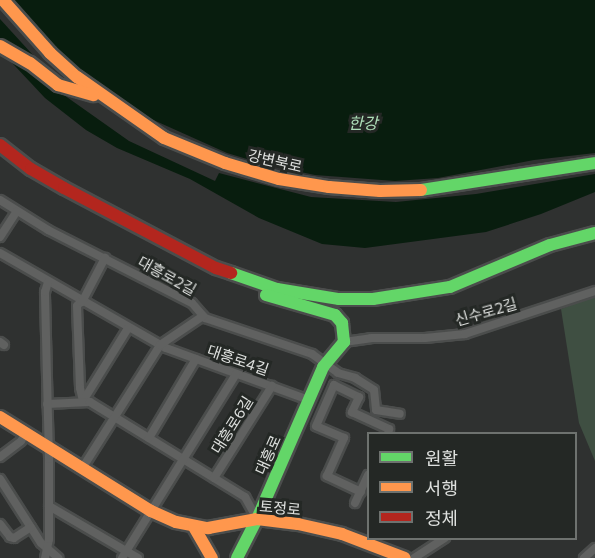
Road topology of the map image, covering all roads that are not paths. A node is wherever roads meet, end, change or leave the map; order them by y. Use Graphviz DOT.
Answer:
graph roads {
  1 [pos="3,0"];
  2 [pos="0,46"];
  3 [pos="102,98"];
  4 [pos="0,146"];
  5 [pos="595,163"];
  6 [pos="0,200"];
  7 [pos="16,212"];
  8 [pos="595,233"];
  9 [pos="0,237"];
  10 [pos="0,253"];
  11 [pos="105,258"];
  12 [pos="242,278"];
  13 [pos="48,282"];
  14 [pos="595,291"];
  15 [pos="82,302"];
  16 [pos="203,316"];
  17 [pos="128,328"];
  18 [pos="345,342"];
  19 [pos="160,345"];
  20 [pos="196,359"];
  21 [pos="325,364"];
  22 [pos="236,374"];
  23 [pos="272,386"];
  24 [pos="309,400"];
  25 [pos="83,401"];
  26 [pos="47,404"];
  27 [pos="400,414"];
  28 [pos="0,417"];
  29 [pos="113,417"];
  30 [pos="389,432"];
  31 [pos="26,433"];
  32 [pos="149,438"];
  33 [pos="48,446"];
  34 [pos="0,457"];
  35 [pos="183,460"];
  36 [pos="83,467"];
  37 [pos="214,478"];
  38 [pos="0,479"];
  39 [pos="367,479"];
  40 [pos="361,492"];
  41 [pos="356,503"];
  42 [pos="49,506"];
  43 [pos="151,511"];
  44 [pos="257,519"];
  45 [pos="0,524"];
  46 [pos="32,527"];
  47 [pos="194,527"];
  48 [pos="442,540"];
  49 [pos="47,546"];
  50 [pos="595,548"];
  51 [pos="124,554"];
  52 [pos="45,558"];
  53 [pos="58,558"];
  54 [pos="138,558"];
  55 [pos="212,558"];
  56 [pos="237,558"];
  57 [pos="405,558"];
  58 [pos="414,558"];
  59 [pos="584,558"];
  1 -- 3 [label="main road, 강변북로"];
  2 -- 3 [label="main road"];
  3 -- 5 [label="main road, 강변북로"];
  4 -- 12 [label="main road"];
  6 -- 7 [label="street, 대흥로2길"];
  7 -- 9 [label="street"];
  7 -- 11 [label="street, 대흥로2길"];
  8 -- 12 [label="main road"];
  10 -- 13 [label="street, 대흥로4길"];
  11 -- 15 [label="street"];
  11 -- 16 [label="street, 대흥로2길"];
  12 -- 18 [label="main road"];
  13 -- 15 [label="street, 대흥로4길"];
  13 -- 26 [label="street"];
  14 -- 18 [label="street, 신수로2길"];
  15 -- 17 [label="street, 대흥로4길"];
  15 -- 25 [label="street"];
  16 -- 19 [label="street"];
  16 -- 21 [label="street, 대흥로2길"];
  17 -- 19 [label="street, 대흥로4길"];
  17 -- 25 [label="street"];
  18 -- 21 [label="main road, 대흥로"];
  19 -- 20 [label="street, 대흥로4길"];
  19 -- 29 [label="street"];
  20 -- 22 [label="street, 대흥로4길"];
  20 -- 32 [label="street"];
  21 -- 24 [label="main road, 대흥로"];
  21 -- 27 [label="street"];
  22 -- 23 [label="street, 대흥로4길"];
  22 -- 35 [label="street, 대흥로6길"];
  23 -- 24 [label="street, 대흥로4길"];
  23 -- 37 [label="street, 대흥로6길"];
  24 -- 44 [label="main road, 대흥로"];
  25 -- 26 [label="street"];
  25 -- 29 [label="street"];
  26 -- 33 [label="street"];
  28 -- 31 [label="main road, 토정로"];
  29 -- 32 [label="street"];
  29 -- 36 [label="street"];
  30 -- 40 [label="street"];
  31 -- 33 [label="main road, 토정로"];
  31 -- 34 [label="street"];
  32 -- 35 [label="street"];
  33 -- 36 [label="main road, 토정로"];
  33 -- 42 [label="street"];
  35 -- 37 [label="street"];
  35 -- 43 [label="street"];
  36 -- 43 [label="main road, 토정로"];
  37 -- 44 [label="street"];
  38 -- 46 [label="street"];
  39 -- 40 [label="street"];
  40 -- 41 [label="street"];
  42 -- 49 [label="street"];
  42 -- 51 [label="street"];
  43 -- 47 [label="main road, 토정로"];
  43 -- 51 [label="street"];
  44 -- 47 [label="main road, 토정로"];
  44 -- 56 [label="main road, 대흥로"];
  44 -- 57 [label="main road, 토정로"];
  45 -- 46 [label="street"];
  46 -- 49 [label="street"];
  47 -- 55 [label="main road"];
  48 -- 58 [label="street"];
  49 -- 52 [label="street"];
  49 -- 53 [label="street"];
  50 -- 59 [label="street"];
  51 -- 54 [label="street"];
}
